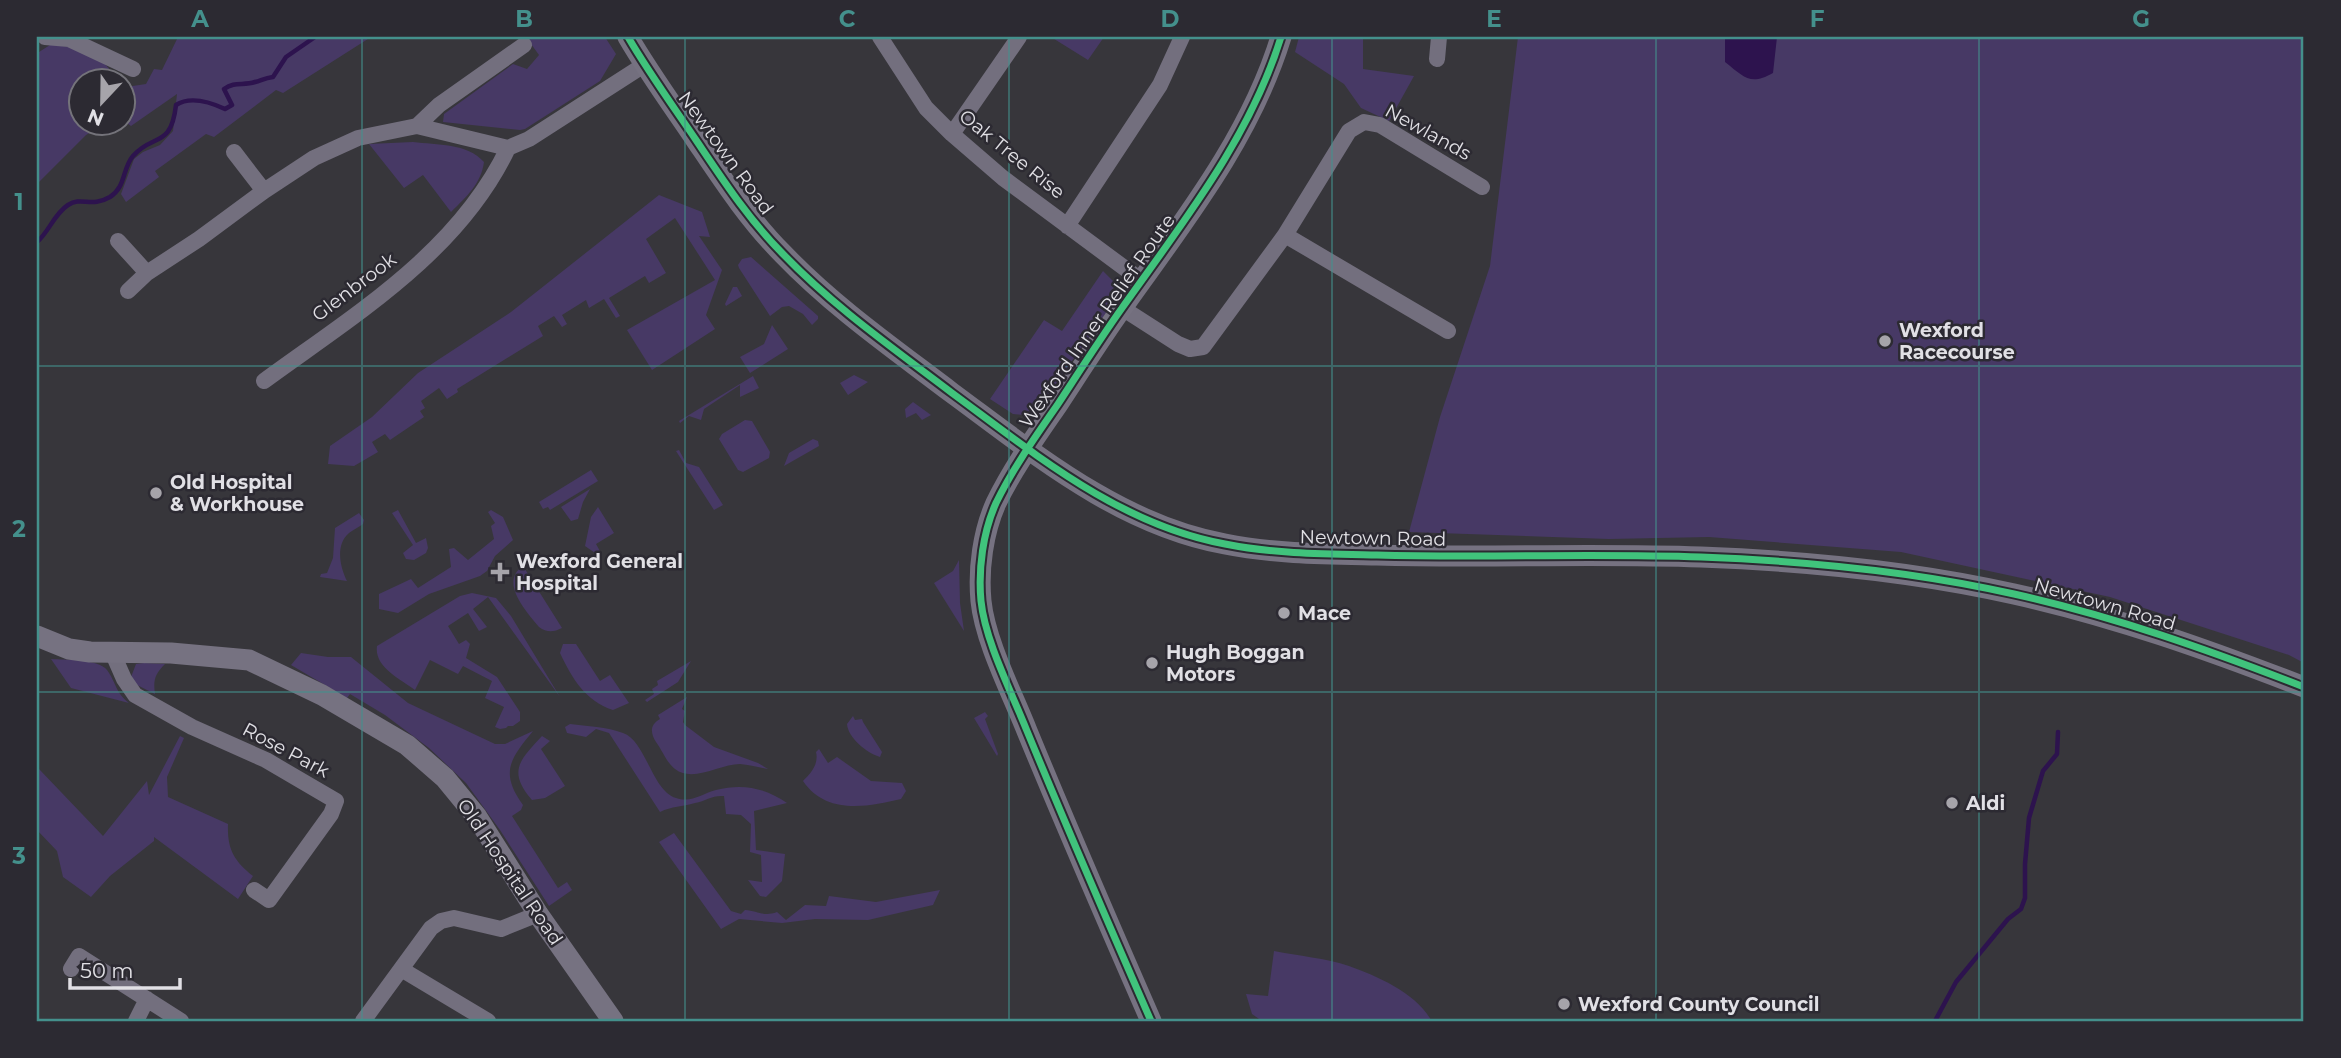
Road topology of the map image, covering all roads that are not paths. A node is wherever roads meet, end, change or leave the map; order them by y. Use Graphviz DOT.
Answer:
graph roads {
  1 [pos="45,37"];
  2 [pos="628,37"];
  3 [pos="880,37"];
  4 [pos="1019,37"];
  5 [pos="1182,37"];
  6 [pos="1281,37"];
  7 [pos="1439,37"];
  8 [pos="524,45"];
  9 [pos="1437,60"];
  10 [pos="645,65"];
  11 [pos="127,66"];
  12 [pos="417,126"];
  13 [pos="952,134"];
  14 [pos="508,148"];
  15 [pos="234,152"];
  16 [pos="1482,187"];
  17 [pos="264,191"];
  18 [pos="1068,226"];
  19 [pos="1285,235"];
  20 [pos="118,241"];
  21 [pos="147,273"];
  22 [pos="1142,281"];
  23 [pos="128,291"];
  24 [pos="1122,309"];
  25 [pos="1448,331"];
  26 [pos="264,381"];
  27 [pos="1027,450"];
  28 [pos="37,636"];
  29 [pos="113,654"];
  30 [pos="2304,687"];
  31 [pos="254,890"];
  32 [pos="538,914"];
  33 [pos="71,969"];
  34 [pos="401,969"];
  35 [pos="147,999"];
  36 [pos="136,1021"];
  37 [pos="181,1021"];
  38 [pos="363,1021"];
  39 [pos="488,1021"];
  40 [pos="613,1021"];
  41 [pos="1151,1021"];
  1 -- 11 [label="street"];
  2 -- 10 [label="main road, Newtown Road"];
  3 -- 13 [label="street, Oak Tree Rise"];
  4 -- 13 [label="street"];
  5 -- 18 [label="street"];
  6 -- 22 [label="main road, Wexford Inner Relief Route"];
  7 -- 9 [label="street"];
  8 -- 12 [label="street"];
  10 -- 14 [label="street"];
  10 -- 27 [label="main road, Newtown Road"];
  12 -- 14 [label="street"];
  12 -- 17 [label="street"];
  13 -- 18 [label="street, Oak Tree Rise"];
  14 -- 26 [label="street, Glenbrook"];
  15 -- 17 [label="street"];
  16 -- 19 [label="street, Newlands"];
  17 -- 21 [label="street"];
  18 -- 22 [label="street, Oak Tree Rise"];
  19 -- 24 [label="street, Newlands"];
  19 -- 25 [label="street"];
  20 -- 21 [label="street"];
  21 -- 23 [label="street"];
  22 -- 24 [label="main road, Wexford Inner Relief Route"];
  24 -- 27 [label="main road, Wexford Inner Relief Route"];
  27 -- 30 [label="main road, Newtown Road"];
  27 -- 41 [label="main road, Wexford Inner Relief Route"];
  28 -- 29 [label="main road, Old Hospital Road"];
  29 -- 31 [label="street, Rose Park"];
  29 -- 32 [label="main road, Old Hospital Road"];
  32 -- 34 [label="street"];
  32 -- 40 [label="main road, Old Hospital Road"];
  33 -- 35 [label="street"];
  34 -- 38 [label="street"];
  34 -- 39 [label="street"];
  35 -- 36 [label="street"];
  35 -- 37 [label="street"];
}
